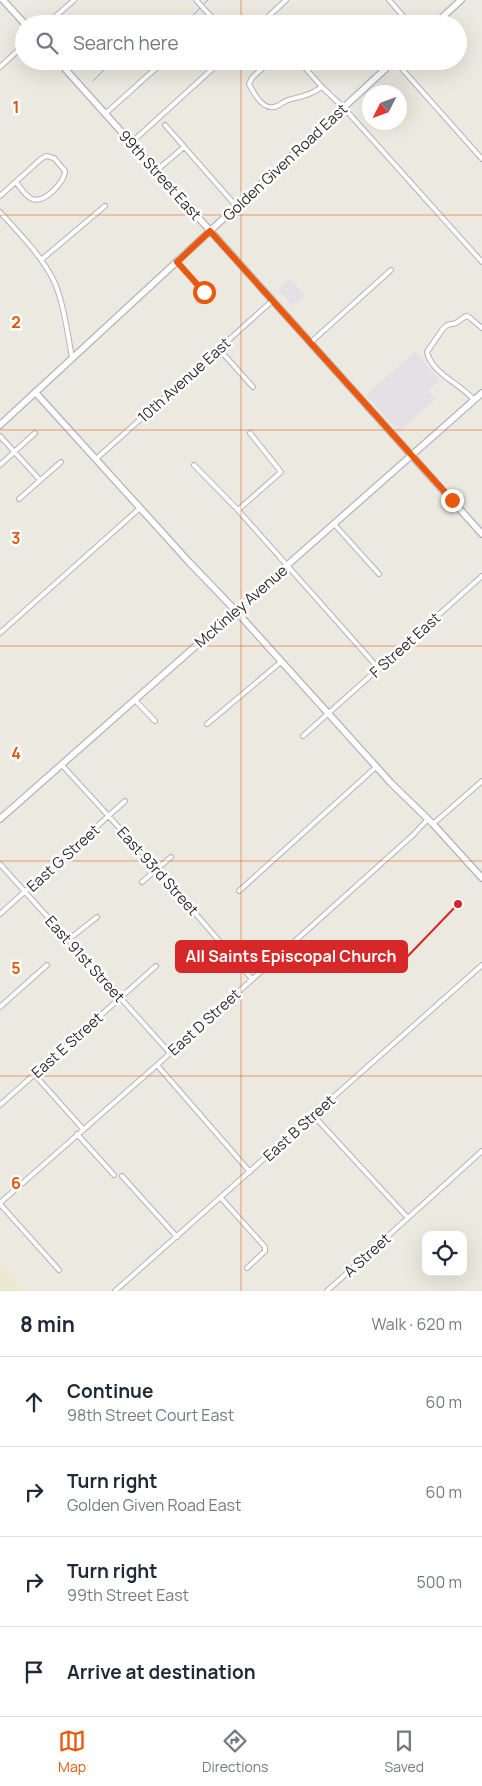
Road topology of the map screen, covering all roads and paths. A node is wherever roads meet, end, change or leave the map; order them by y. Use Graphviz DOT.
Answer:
graph roads {
  1 [pos="3,0"];
  2 [pos="74,0"];
  3 [pos="196,0"];
  4 [pos="286,0"];
  5 [pos="389,0"];
  6 [pos="461,0"];
  7 [pos="17,15"];
  8 [pos="58,15"];
  9 [pos="210,15"];
  10 [pos="270,15"];
  11 [pos="402,15"];
  12 [pos="445,15"];
  13 [pos="15,53"];
  14 [pos="0,67"];
  15 [pos="66,70"];
  16 [pos="154,70"];
  17 [pos="211,70"];
  18 [pos="260,70"];
  19 [pos="306,70"];
  20 [pos="385,70"];
  21 [pos="403,70"];
  22 [pos="322,87"];
  23 [pos="344,108"];
  24 [pos="105,114"];
  25 [pos="165,125"];
  26 [pos="131,143"];
  27 [pos="184,147"];
  28 [pos="482,159"];
  29 [pos="156,171"];
  30 [pos="16,182"];
  31 [pos="0,196"];
  32 [pos="105,206"];
  33 [pos="236,207"];
  34 [pos="0,212"];
  35 [pos="210,231"];
  36 [pos="41,260"];
  37 [pos="177,262"];
  38 [pos="482,262"];
  39 [pos="391,270"];
  40 [pos="204,292"];
  41 [pos="272,301"];
  42 [pos="482,328"];
  43 [pos="310,343"];
  44 [pos="219,349"];
  45 [pos="72,358"];
  46 [pos="253,387"];
  47 [pos="35,392"];
  48 [pos="482,393"];
  49 [pos="474,400"];
  50 [pos="0,425"];
  51 [pos="35,433"];
  52 [pos="250,433"];
  53 [pos="0,436"];
  54 [pos="14,452"];
  55 [pos="412,456"];
  56 [pos="96,459"];
  57 [pos="61,462"];
  58 [pos="0,464"];
  59 [pos="194,465"];
  60 [pos="40,480"];
  61 [pos="19,500"];
  62 [pos="140,508"];
  63 [pos="238,510"];
  64 [pos="334,524"];
  65 [pos="482,534"];
  66 [pos="287,566"];
  67 [pos="378,574"];
  68 [pos="482,576"];
  69 [pos="235,610"];
  70 [pos="0,633"];
  71 [pos="282,662"];
  72 [pos="379,669"];
  73 [pos="135,700"];
  74 [pos="328,714"];
  75 [pos="155,721"];
  76 [pos="206,724"];
  77 [pos="303,736"];
  78 [pos="61,764"];
  79 [pos="376,768"];
  80 [pos="482,782"];
  81 [pos="125,801"];
  82 [pos="109,816"];
  83 [pos="0,819"];
  84 [pos="428,819"];
  85 [pos="433,824"];
  86 [pos="171,857"];
  87 [pos="0,864"];
  88 [pos="482,867"];
  89 [pos="157,869"];
  90 [pos="477,872"];
  91 [pos="482,878"];
  92 [pos="142,882"];
  93 [pos="239,891"];
  94 [pos="25,892"];
  95 [pos="0,914"];
  96 [pos="97,917"];
  97 [pos="68,940"];
  98 [pos="482,965"];
  99 [pos="47,966"];
  100 [pos="156,966"];
  101 [pos="252,979"];
  102 [pos="119,998"];
  103 [pos="0,1007"];
  104 [pos="170,1053"];
  105 [pos="157,1065"];
  106 [pos="34,1074"];
  107 [pos="0,1105"];
  108 [pos="313,1115"];
  109 [pos="84,1129"];
  110 [pos="78,1134"];
  111 [pos="482,1151"];
  112 [pos="250,1172"];
  113 [pos="114,1175"];
  114 [pos="122,1176"];
  115 [pos="221,1198"];
  116 [pos="0,1203"];
  117 [pos="408,1218"];
  118 [pos="177,1237"];
  119 [pos="247,1268"];
  120 [pos="59,1270"];
  121 [pos="115,1291"];
  122 [pos="327,1291"];
  1 -- 7 [label="street"];
  2 -- 8 [label="street"];
  3 -- 9 [label="street"];
  4 -- 10 [label="street"];
  5 -- 11 [label="street"];
  6 -- 12 [label="street"];
  13 -- 14 [label="street"];
  15 -- 24 [label="street, 99th Street East"];
  16 -- 24 [label="street"];
  17 -- 26 [label="street"];
  18 -- 22 [label="street"];
  19 -- 22 [label="street"];
  20 -- 23 [label="street, Golden Given Road East"];
  21 -- 28 [label="street"];
  22 -- 23 [label="street"];
  23 -- 33 [label="street, Golden Given Road East"];
  23 -- 38 [label="street"];
  24 -- 26 [label="street, 99th Street East"];
  25 -- 27 [label="street"];
  26 -- 29 [label="street, 99th Street East"];
  27 -- 29 [label="street"];
  27 -- 33 [label="street"];
  29 -- 35 [label="street, 99th Street East"];
  30 -- 30 [label="street"];
  30 -- 31 [label="street"];
  32 -- 36 [label="street"];
  33 -- 35 [label="street, Golden Given Road East"];
  34 -- 36 [label="street"];
  35 -- 37 [label="street, Golden Given Road East"];
  35 -- 41 [label="street, 99th Street East"];
  36 -- 45 [label="street"];
  37 -- 40 [label="street"];
  37 -- 45 [label="street, Golden Given Road East"];
  39 -- 43 [label="street"];
  41 -- 43 [label="street, 99th Street East"];
  41 -- 44 [label="street, 10th Avenue East"];
  42 -- 49 [label="street"];
  43 -- 55 [label="street, 99th Street East"];
  44 -- 46 [label="street"];
  44 -- 56 [label="street, 10th Avenue East"];
  45 -- 47 [label="street, Golden Given Road East"];
  47 -- 50 [label="street, Golden Given Road East"];
  47 -- 56 [label="street"];
  48 -- 49 [label="street, McKinley Avenue"];
  49 -- 55 [label="street, McKinley Avenue"];
  51 -- 54 [label="street"];
  52 -- 63 [label="street"];
  53 -- 54 [label="street"];
  54 -- 58 [label="street"];
  54 -- 60 [label="street"];
  55 -- 64 [label="street, McKinley Avenue"];
  55 -- 65 [label="street, 99th Street East"];
  56 -- 62 [label="street"];
  57 -- 60 [label="street"];
  59 -- 63 [label="street"];
  60 -- 61 [label="street"];
  62 -- 69 [label="street"];
  62 -- 70 [label="street"];
  63 -- 66 [label="street"];
  64 -- 66 [label="street, McKinley Avenue"];
  64 -- 67 [label="street"];
  66 -- 69 [label="street, McKinley Avenue"];
  66 -- 72 [label="street"];
  68 -- 72 [label="street, F Street East"];
  69 -- 71 [label="street"];
  69 -- 73 [label="street, McKinley Avenue"];
  71 -- 74 [label="street"];
  71 -- 76 [label="street"];
  72 -- 74 [label="street, F Street East"];
  73 -- 75 [label="street"];
  73 -- 78 [label="street, McKinley Avenue"];
  74 -- 77 [label="street, F Street East"];
  74 -- 79 [label="street"];
  78 -- 82 [label="street, East 93rd Street"];
  78 -- 83 [label="street, McKinley Avenue"];
  79 -- 84 [label="street"];
  79 -- 93 [label="street"];
  80 -- 85 [label="street"];
  81 -- 82 [label="street, East G Street"];
  82 -- 89 [label="street, East 93rd Street"];
  82 -- 94 [label="street, East G Street"];
  84 -- 85 [label="street"];
  84 -- 101 [label="street, East D Street"];
  85 -- 90 [label="street"];
  86 -- 89 [label="street"];
  87 -- 94 [label="street, East 91st Street"];
  88 -- 90 [label="street"];
  89 -- 92 [label="street"];
  89 -- 101 [label="street, East 93rd Street"];
  90 -- 91 [label="street"];
  94 -- 95 [label="street, East G Street"];
  94 -- 97 [label="street, East 91st Street"];
  96 -- 97 [label="street"];
  97 -- 102 [label="street, East 91st Street"];
  98 -- 108 [label="street, East B Street"];
  99 -- 103 [label="street"];
  100 -- 102 [label="street, East E Street"];
  101 -- 104 [label="street, East D Street"];
  102 -- 104 [label="street, East 91st Street"];
  102 -- 106 [label="street, East E Street"];
  104 -- 105 [label="street, East D Street"];
  105 -- 109 [label="street, East D Street"];
  105 -- 112 [label="street"];
  106 -- 107 [label="street, East E Street"];
  106 -- 109 [label="street"];
  108 -- 112 [label="street, East B Street"];
  108 -- 117 [label="street"];
  109 -- 110 [label="street, East D Street"];
  110 -- 113 [label="street"];
  110 -- 116 [label="street, East D Street"];
  111 -- 117 [label="street, A Street"];
  112 -- 115 [label="street, East B Street"];
  114 -- 118 [label="street"];
  115 -- 118 [label="street, East B Street"];
  115 -- 119 [label="street"];
  116 -- 120 [label="street"];
  117 -- 122 [label="street, A Street"];
  118 -- 121 [label="street, East B Street"];
}
